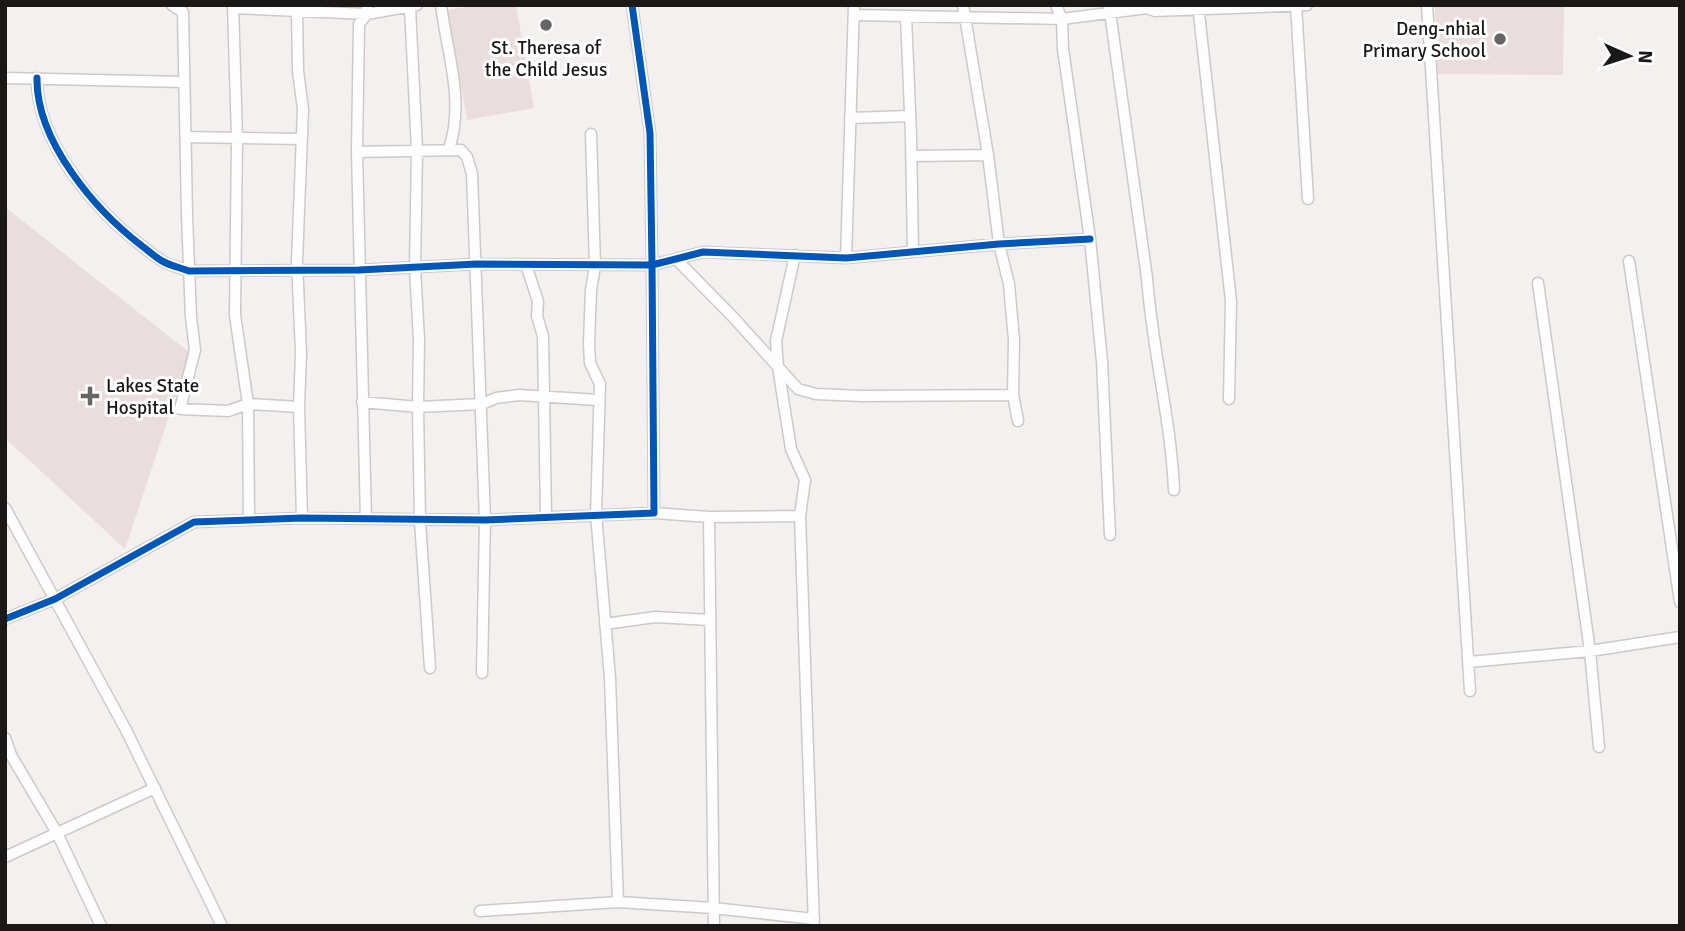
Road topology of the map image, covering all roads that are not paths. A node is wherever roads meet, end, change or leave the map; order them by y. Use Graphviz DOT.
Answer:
graph roads {
  1 [pos="172,5"];
  2 [pos="441,5"];
  3 [pos="632,5"];
  4 [pos="963,5"];
  5 [pos="1056,5"];
  6 [pos="1427,5"];
  7 [pos="233,6"];
  8 [pos="413,6"];
  9 [pos="1300,6"];
  10 [pos="1198,7"];
  11 [pos="1110,9"];
  12 [pos="297,10"];
  13 [pos="367,10"];
  14 [pos="854,10"];
  15 [pos="906,16"];
  16 [pos="965,18"];
  17 [pos="1062,19"];
  18 [pos="5,78"];
  19 [pos="37,78"];
  20 [pos="183,82"];
  21 [pos="910,116"];
  22 [pos="850,118"];
  23 [pos="591,134"];
  24 [pos="187,137"];
  25 [pos="237,138"];
  26 [pos="301,139"];
  27 [pos="449,149"];
  28 [pos="417,150"];
  29 [pos="357,152"];
  30 [pos="988,155"];
  31 [pos="912,156"];
  32 [pos="1308,199"];
  33 [pos="1090,239"];
  34 [pos="999,244"];
  35 [pos="913,252"];
  36 [pos="795,255"];
  37 [pos="846,258"];
  38 [pos="676,259"];
  39 [pos="1629,261"];
  40 [pos="477,264"];
  41 [pos="526,265"];
  42 [pos="652,265"];
  43 [pos="595,266"];
  44 [pos="415,268"];
  45 [pos="298,269"];
  46 [pos="359,270"];
  47 [pos="190,271"];
  48 [pos="237,271"];
  49 [pos="1538,283"];
  50 [pos="778,367"];
  51 [pos="1013,395"];
  52 [pos="543,397"];
  53 [pos="1228,399"];
  54 [pos="598,400"];
  55 [pos="362,402"];
  56 [pos="248,404"];
  57 [pos="482,404"];
  58 [pos="299,407"];
  59 [pos="418,407"];
  60 [pos="1018,421"];
  61 [pos="1174,490"];
  62 [pos="5,508"];
  63 [pos="653,513"];
  64 [pos="596,514"];
  65 [pos="546,516"];
  66 [pos="800,516"];
  67 [pos="709,517"];
  68 [pos="302,518"];
  69 [pos="366,519"];
  70 [pos="250,520"];
  71 [pos="485,520"];
  72 [pos="420,521"];
  73 [pos="1110,535"];
  74 [pos="55,598"];
  75 [pos="1680,602"];
  76 [pos="5,619"];
  77 [pos="710,620"];
  78 [pos="605,624"];
  79 [pos="1680,637"];
  80 [pos="1590,651"];
  81 [pos="1469,662"];
  82 [pos="430,668"];
  83 [pos="482,673"];
  84 [pos="1470,691"];
  85 [pos="5,738"];
  86 [pos="1599,747"];
  87 [pos="155,788"];
  88 [pos="57,833"];
  89 [pos="5,857"];
  90 [pos="618,902"];
  91 [pos="713,908"];
  92 [pos="480,911"];
  93 [pos="814,922"];
  94 [pos="101,926"];
  95 [pos="222,926"];
  96 [pos="713,926"];
  1 -- 20 [label="street"];
  2 -- 27 [label="street"];
  3 -- 42 [label="street"];
  4 -- 16 [label="street"];
  5 -- 17 [label="street"];
  6 -- 81 [label="street"];
  7 -- 12 [label="street"];
  7 -- 25 [label="street"];
  8 -- 13 [label="street"];
  8 -- 28 [label="street"];
  9 -- 10 [label="street"];
  9 -- 32 [label="street"];
  10 -- 11 [label="street"];
  10 -- 53 [label="street"];
  11 -- 17 [label="street"];
  11 -- 61 [label="street"];
  12 -- 13 [label="street"];
  12 -- 26 [label="street"];
  13 -- 29 [label="street"];
  14 -- 15 [label="street"];
  14 -- 22 [label="street"];
  15 -- 16 [label="street"];
  15 -- 21 [label="street"];
  16 -- 17 [label="street"];
  16 -- 30 [label="street"];
  17 -- 33 [label="street"];
  18 -- 19 [label="street"];
  19 -- 20 [label="street"];
  19 -- 47 [label="street"];
  20 -- 24 [label="street"];
  21 -- 22 [label="street"];
  21 -- 31 [label="street"];
  22 -- 37 [label="street"];
  23 -- 43 [label="street"];
  24 -- 25 [label="street"];
  24 -- 47 [label="street"];
  25 -- 26 [label="street"];
  25 -- 48 [label="street"];
  26 -- 45 [label="street"];
  27 -- 28 [label="street"];
  27 -- 40 [label="street"];
  28 -- 29 [label="street"];
  28 -- 44 [label="street"];
  29 -- 46 [label="street"];
  30 -- 31 [label="street"];
  30 -- 34 [label="street"];
  31 -- 35 [label="street"];
  33 -- 34 [label="street"];
  33 -- 73 [label="street"];
  34 -- 35 [label="street"];
  34 -- 51 [label="street"];
  35 -- 37 [label="street"];
  36 -- 37 [label="street"];
  36 -- 38 [label="street"];
  36 -- 50 [label="street"];
  38 -- 42 [label="street"];
  38 -- 50 [label="street"];
  39 -- 75 [label="street"];
  40 -- 41 [label="street"];
  40 -- 44 [label="street"];
  40 -- 57 [label="street"];
  41 -- 43 [label="street"];
  41 -- 52 [label="street"];
  42 -- 43 [label="street"];
  42 -- 63 [label="street"];
  43 -- 54 [label="street"];
  44 -- 46 [label="street"];
  44 -- 59 [label="street"];
  45 -- 46 [label="street"];
  45 -- 48 [label="street"];
  45 -- 58 [label="street"];
  46 -- 55 [label="street"];
  47 -- 48 [label="street"];
  47 -- 56 [label="street"];
  48 -- 56 [label="street"];
  49 -- 80 [label="street"];
  50 -- 51 [label="street"];
  50 -- 66 [label="street"];
  51 -- 60 [label="street"];
  52 -- 54 [label="street"];
  52 -- 57 [label="street"];
  52 -- 65 [label="street"];
  54 -- 64 [label="street"];
  55 -- 59 [label="street"];
  55 -- 69 [label="street"];
  56 -- 58 [label="street"];
  56 -- 70 [label="street"];
  57 -- 59 [label="street"];
  57 -- 71 [label="street"];
  58 -- 68 [label="street"];
  59 -- 72 [label="street"];
  62 -- 74 [label="street"];
  63 -- 64 [label="street"];
  63 -- 67 [label="street"];
  64 -- 65 [label="street"];
  64 -- 78 [label="street"];
  65 -- 71 [label="street"];
  66 -- 67 [label="street"];
  66 -- 93 [label="street"];
  67 -- 77 [label="street"];
  68 -- 69 [label="street"];
  68 -- 70 [label="street"];
  69 -- 72 [label="street"];
  70 -- 74 [label="street"];
  71 -- 72 [label="street"];
  71 -- 83 [label="street"];
  72 -- 82 [label="street"];
  74 -- 76 [label="street"];
  74 -- 87 [label="street"];
  77 -- 78 [label="street"];
  77 -- 91 [label="street"];
  78 -- 90 [label="street"];
  79 -- 80 [label="street"];
  80 -- 81 [label="street"];
  80 -- 86 [label="street"];
  81 -- 84 [label="street"];
  85 -- 88 [label="street"];
  87 -- 88 [label="street"];
  87 -- 95 [label="street"];
  88 -- 89 [label="street"];
  88 -- 94 [label="street"];
  90 -- 91 [label="street"];
  90 -- 92 [label="street"];
  91 -- 93 [label="street"];
  91 -- 96 [label="street"];
}
